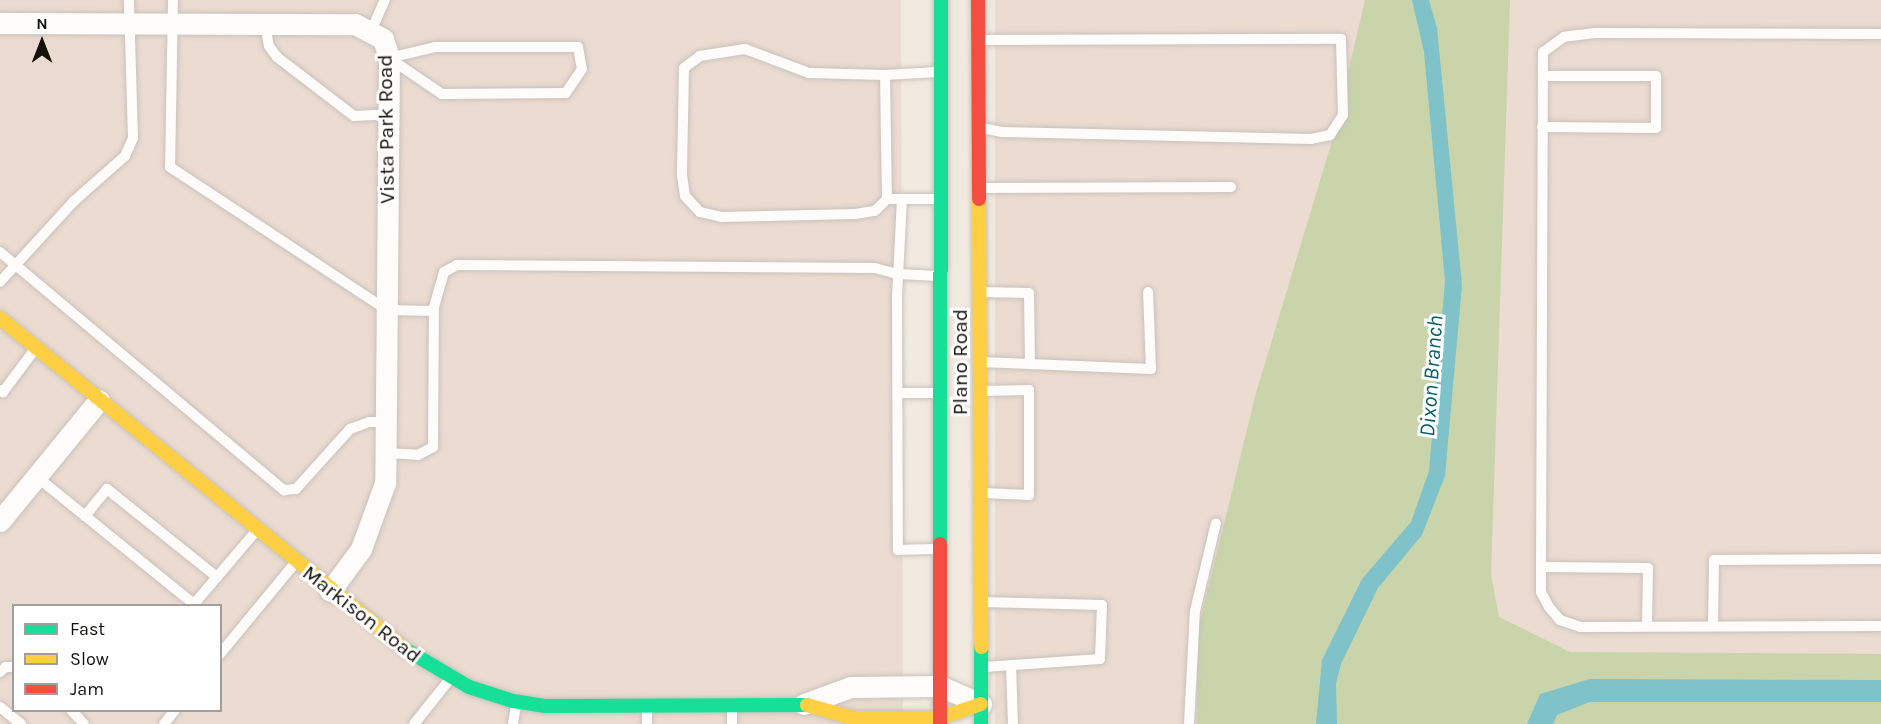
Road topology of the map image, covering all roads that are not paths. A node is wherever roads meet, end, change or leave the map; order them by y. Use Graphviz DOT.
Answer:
graph roads {
  1 [pos="129,0"];
  2 [pos="173,0"];
  3 [pos="385,0"];
  4 [pos="941,0"];
  5 [pos="978,0"];
  6 [pos="0,23"];
  7 [pos="129,24"];
  8 [pos="173,24"];
  9 [pos="265,24"];
  10 [pos="371,31"];
  11 [pos="1881,34"];
  12 [pos="978,40"];
  13 [pos="389,58"];
  14 [pos="941,72"];
  15 [pos="885,75"];
  16 [pos="1543,76"];
  17 [pos="389,114"];
  18 [pos="979,127"];
  19 [pos="1542,127"];
  20 [pos="1231,187"];
  21 [pos="979,188"];
  22 [pos="887,199"];
  23 [pos="902,199"];
  24 [pos="941,199"];
  25 [pos="0,252"];
  26 [pos="16,264"];
  27 [pos="898,274"];
  28 [pos="941,276"];
  29 [pos="980,277"];
  30 [pos="0,282"];
  31 [pos="980,292"];
  32 [pos="1148,292"];
  33 [pos="387,310"];
  34 [pos="434,311"];
  35 [pos="0,318"];
  36 [pos="36,348"];
  37 [pos="981,362"];
  38 [pos="1030,364"];
  39 [pos="0,390"];
  40 [pos="981,391"];
  41 [pos="898,393"];
  42 [pos="940,393"];
  43 [pos="99,400"];
  44 [pos="386,422"];
  45 [pos="386,453"];
  46 [pos="37,477"];
  47 [pos="981,493"];
  48 [pos="85,516"];
  49 [pos="0,521"];
  50 [pos="1216,523"];
  51 [pos="257,530"];
  52 [pos="940,549"];
  53 [pos="1881,559"];
  54 [pos="296,562"];
  55 [pos="1541,567"];
  56 [pos="217,577"];
  57 [pos="330,591"];
  58 [pos="981,602"];
  59 [pos="1647,626"];
  60 [pos="1713,626"];
  61 [pos="1881,626"];
  62 [pos="222,652"];
  63 [pos="1011,665"];
  64 [pos="981,668"];
  65 [pos="450,679"];
  66 [pos="940,686"];
  67 [pos="517,702"];
  68 [pos="804,704"];
  69 [pos="732,705"];
  70 [pos="648,706"];
  71 [pos="0,707"];
  72 [pos="72,712"];
  73 [pos="174,712"];
  74 [pos="981,714"];
  75 [pos="940,721"];
  76 [pos="21,724"];
  77 [pos="84,724"];
  78 [pos="164,724"];
  79 [pos="414,724"];
  80 [pos="513,724"];
  81 [pos="647,724"];
  82 [pos="732,724"];
  83 [pos="1013,724"];
  84 [pos="1189,724"];
  1 -- 7 [label="lane"];
  2 -- 8 [label="lane"];
  3 -- 10 [label="lane"];
  4 -- 14 [label="main road, Plano Road"];
  5 -- 12 [label="main road, Plano Road"];
  6 -- 7 [label="street, Vista Park Road"];
  7 -- 8 [label="street, Vista Park Road"];
  7 -- 26 [label="lane"];
  8 -- 9 [label="street, Vista Park Road"];
  8 -- 33 [label="lane"];
  9 -- 10 [label="street, Vista Park Road"];
  9 -- 17 [label="lane"];
  10 -- 13 [label="street, Vista Park Road"];
  11 -- 16 [label="lane"];
  12 -- 18 [label="main road, Plano Road"];
  12 -- 18 [label="lane"];
  13 -- 13 [label="lane"];
  13 -- 17 [label="street, Vista Park Road"];
  14 -- 15 [label="lane"];
  14 -- 24 [label="main road, Plano Road"];
  15 -- 22 [label="lane"];
  15 -- 22 [label="lane"];
  16 -- 19 [label="lane"];
  16 -- 19 [label="lane"];
  17 -- 33 [label="street, Vista Park Road"];
  18 -- 21 [label="main road, Plano Road"];
  19 -- 55 [label="lane"];
  20 -- 21 [label="lane"];
  21 -- 29 [label="main road, Plano Road"];
  22 -- 23 [label="lane"];
  23 -- 24 [label="lane"];
  23 -- 27 [label="lane"];
  24 -- 28 [label="main road, Plano Road"];
  25 -- 26 [label="lane"];
  26 -- 30 [label="lane"];
  26 -- 44 [label="lane"];
  27 -- 28 [label="lane"];
  27 -- 34 [label="lane"];
  27 -- 41 [label="lane"];
  28 -- 29 [label="main road"];
  28 -- 42 [label="main road, Plano Road"];
  29 -- 31 [label="main road, Plano Road"];
  31 -- 37 [label="main road, Plano Road"];
  31 -- 38 [label="lane"];
  32 -- 38 [label="lane"];
  33 -- 34 [label="lane"];
  33 -- 44 [label="street, Vista Park Road"];
  34 -- 45 [label="lane"];
  35 -- 36 [label="main road, Markison Road"];
  36 -- 39 [label="lane"];
  36 -- 43 [label="main road, Markison Road"];
  37 -- 38 [label="lane"];
  37 -- 40 [label="main road, Plano Road"];
  40 -- 47 [label="main road, Plano Road"];
  40 -- 47 [label="lane"];
  41 -- 42 [label="lane"];
  41 -- 52 [label="lane"];
  42 -- 52 [label="main road, Plano Road"];
  43 -- 46 [label="street"];
  43 -- 51 [label="main road, Markison Road"];
  44 -- 45 [label="street, Vista Park Road"];
  45 -- 57 [label="street, Vista Park Road"];
  46 -- 48 [label="lane"];
  46 -- 49 [label="street"];
  47 -- 58 [label="main road, Plano Road"];
  48 -- 56 [label="lane"];
  48 -- 56 [label="lane"];
  50 -- 84 [label="lane"];
  51 -- 54 [label="main road, Markison Road"];
  51 -- 56 [label="lane"];
  52 -- 66 [label="main road, Plano Road"];
  53 -- 60 [label="lane"];
  54 -- 57 [label="main road, Markison Road"];
  54 -- 62 [label="lane"];
  55 -- 59 [label="lane"];
  55 -- 59 [label="lane"];
  57 -- 65 [label="main road, Markison Road"];
  58 -- 63 [label="lane"];
  58 -- 64 [label="main road, Plano Road"];
  59 -- 60 [label="lane"];
  60 -- 61 [label="lane"];
  63 -- 64 [label="lane"];
  63 -- 83 [label="lane"];
  64 -- 74 [label="main road, Plano Road"];
  65 -- 67 [label="main road, Markison Road"];
  65 -- 79 [label="lane"];
  66 -- 68 [label="street, Markison Road"];
  66 -- 74 [label="street, Markison Road"];
  66 -- 75 [label="main road, Plano Road"];
  67 -- 70 [label="main road, Markison Road"];
  67 -- 80 [label="lane"];
  68 -- 69 [label="main road, Markison Road"];
  68 -- 75 [label="main road, Markison Road"];
  69 -- 70 [label="main road, Markison Road"];
  69 -- 82 [label="lane"];
  70 -- 81 [label="lane"];
  71 -- 76 [label="lane"];
  72 -- 77 [label="lane"];
  73 -- 78 [label="lane"];
  74 -- 75 [label="main road, Markison Road"];
}
